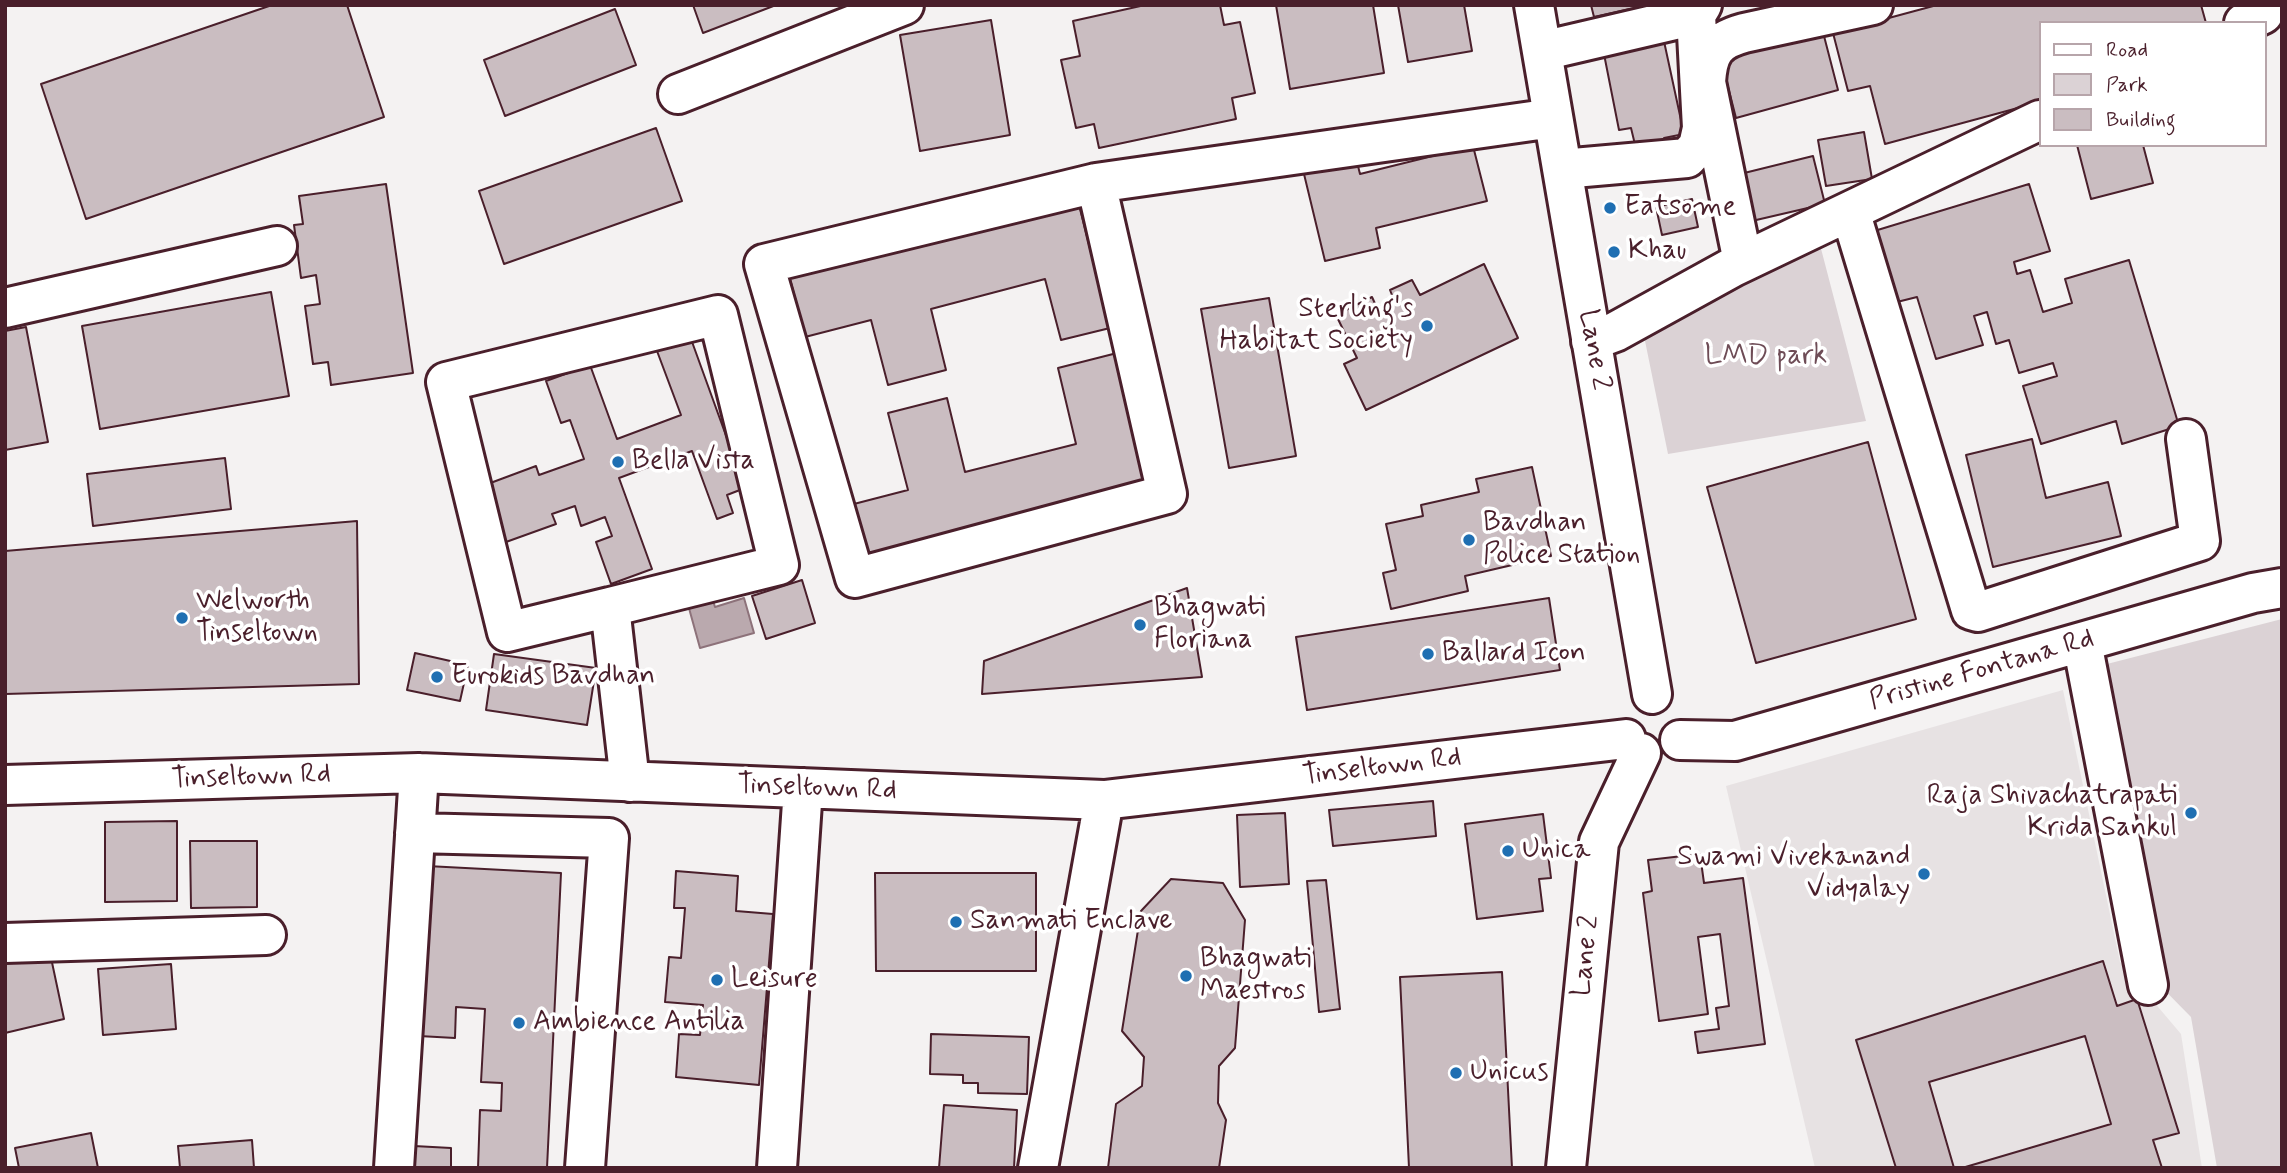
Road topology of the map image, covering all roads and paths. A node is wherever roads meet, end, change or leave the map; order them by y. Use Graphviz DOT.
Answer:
graph roads {
  1 [pos="904,5"];
  2 [pos="1534,5"];
  3 [pos="1873,5"];
  4 [pos="2226,5"];
  5 [pos="1699,10"];
  6 [pos="2247,20"];
  7 [pos="1542,51"];
  8 [pos="678,94"];
  9 [pos="1553,118"];
  10 [pos="2038,121"];
  11 [pos="1562,169"];
  12 [pos="1096,183"];
  13 [pos="1850,211"];
  14 [pos="278,246"];
  15 [pos="1743,262"];
  16 [pos="5,308"];
  17 [pos="1591,341"];
  18 [pos="2186,439"];
  19 [pos="2282,587"];
  20 [pos="610,607"];
  21 [pos="2082,642"];
  22 [pos="1652,694"];
  23 [pos="1681,740"];
  24 [pos="1633,746"];
  25 [pos="419,773"];
  26 [pos="630,782"];
  27 [pos="5,785"];
  28 [pos="803,788"];
  29 [pos="1104,800"];
  30 [pos="415,833"];
  31 [pos="266,935"];
  32 [pos="5,943"];
  33 [pos="2148,985"];
  34 [pos="394,1168"];
  35 [pos="585,1168"];
  36 [pos="777,1168"];
  37 [pos="1038,1168"];
  38 [pos="1566,1168"];
  1 -- 8 [label="street"];
  2 -- 7 [label="street, Lane 2"];
  3 -- 15 [label="street"];
  4 -- 6 [label="street"];
  5 -- 7 [label="street"];
  5 -- 11 [label="street"];
  7 -- 9 [label="street, Lane 2"];
  9 -- 11 [label="street, Lane 2"];
  9 -- 12 [label="street"];
  10 -- 13 [label="street"];
  11 -- 17 [label="street, Lane 2"];
  12 -- 12 [label="street"];
  13 -- 15 [label="street"];
  13 -- 18 [label="street"];
  14 -- 16 [label="street"];
  15 -- 17 [label="street"];
  17 -- 22 [label="street, Lane 2"];
  19 -- 21 [label="street, Pristine Fontana Rd"];
  20 -- 20 [label="street"];
  20 -- 26 [label="street"];
  21 -- 23 [label="street, Pristine Fontana Rd"];
  21 -- 33 [label="street"];
  22 -- 23 [label="street"];
  22 -- 24 [label="street"];
  23 -- 24 [label="street"];
  24 -- 29 [label="street, Tinseltown Rd"];
  24 -- 38 [label="street, Lane 2"];
  25 -- 26 [label="street, Tinseltown Rd"];
  25 -- 27 [label="street, Tinseltown Rd"];
  25 -- 30 [label="street"];
  26 -- 28 [label="street, Tinseltown Rd"];
  28 -- 29 [label="street, Tinseltown Rd"];
  28 -- 36 [label="street"];
  29 -- 37 [label="street"];
  30 -- 34 [label="street"];
  30 -- 35 [label="street"];
  31 -- 32 [label="street"];
}
